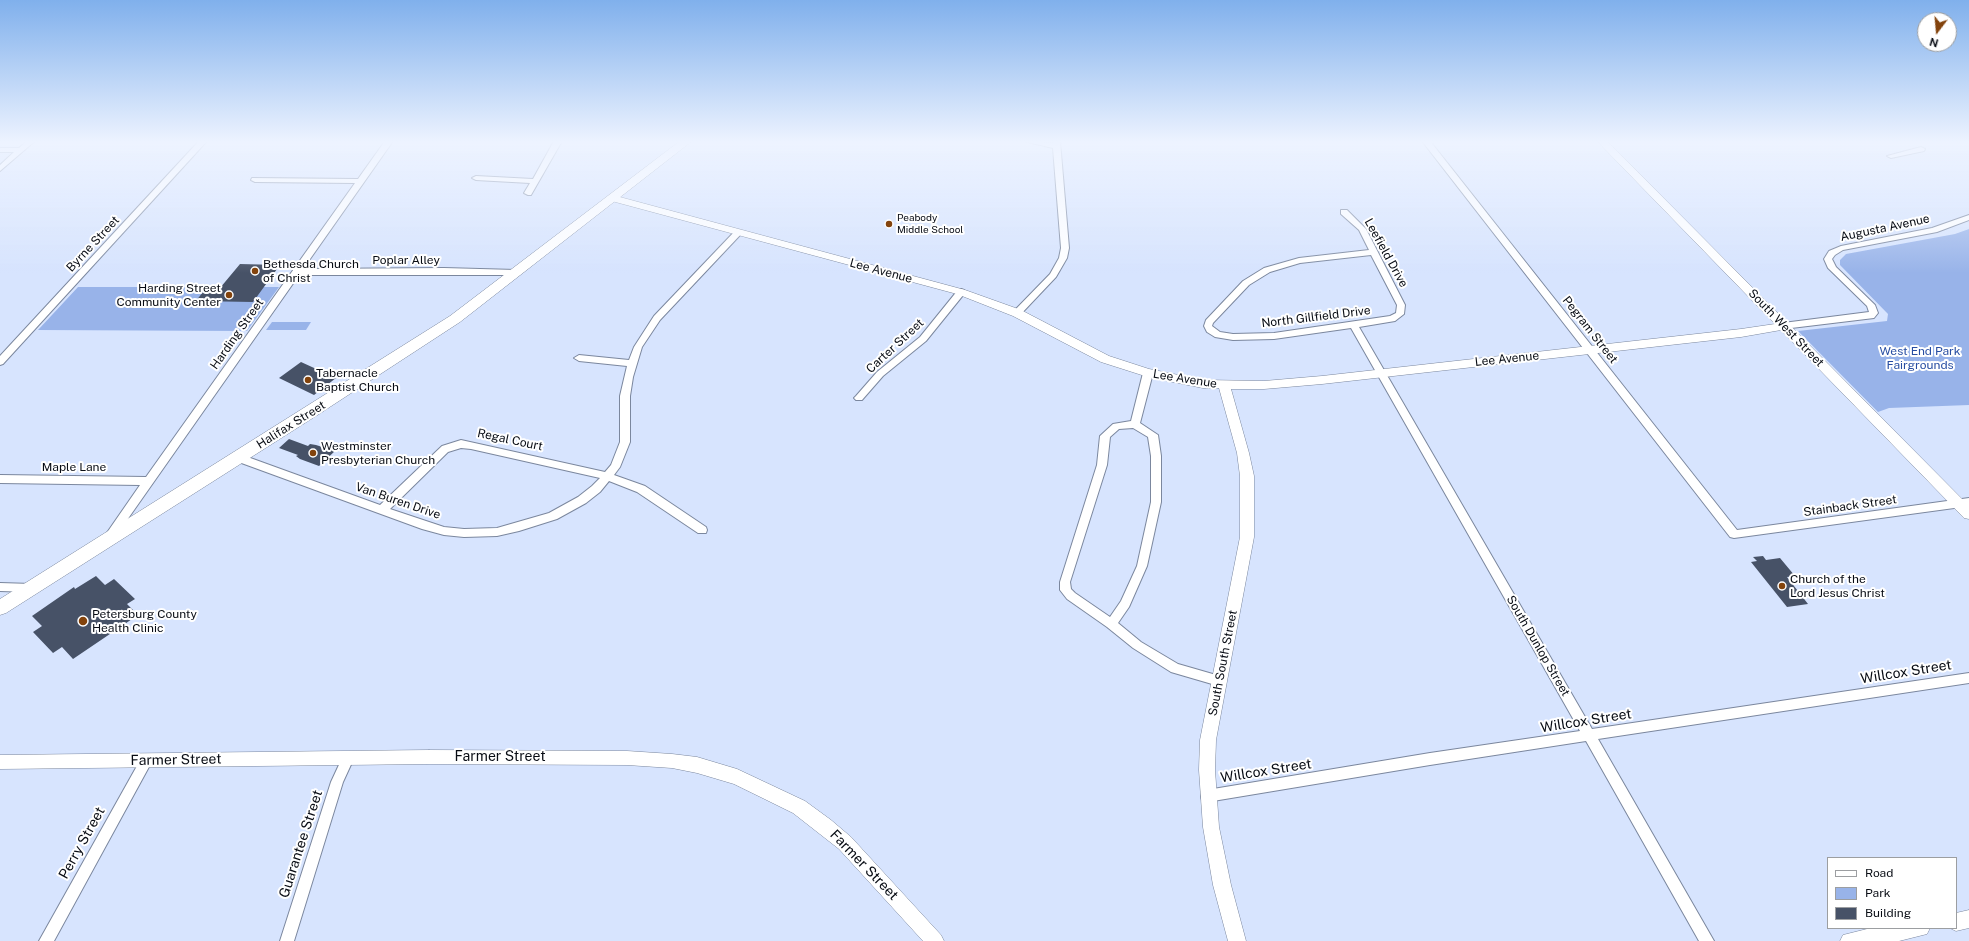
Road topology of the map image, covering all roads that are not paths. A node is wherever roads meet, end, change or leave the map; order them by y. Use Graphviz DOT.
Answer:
graph roads {
  1 [pos="163,185"];
  2 [pos="357,185"];
  3 [pos="533,185"];
  4 [pos="629,185"];
  5 [pos="1060,185"];
  6 [pos="1460,185"];
  7 [pos="1645,185"];
  8 [pos="528,193"];
  9 [pos="612,198"];
  10 [pos="1344,212"];
  11 [pos="1969,216"];
  12 [pos="739,232"];
  13 [pos="1374,252"];
  14 [pos="296,272"];
  15 [pos="516,273"];
  16 [pos="961,292"];
  17 [pos="1402,310"];
  18 [pos="1016,313"];
  19 [pos="1354,325"];
  20 [pos="1783,326"];
  21 [pos="1589,349"];
  22 [pos="579,358"];
  23 [pos="0,362"];
  24 [pos="631,363"];
  25 [pos="1148,373"];
  26 [pos="1380,373"];
  27 [pos="1224,385"];
  28 [pos="859,398"];
  29 [pos="1135,424"];
  30 [pos="239,458"];
  31 [pos="608,477"];
  32 [pos="0,479"];
  33 [pos="148,481"];
  34 [pos="1964,503"];
  35 [pos="382,510"];
  36 [pos="1969,514"];
  37 [pos="702,530"];
  38 [pos="1734,534"];
  39 [pos="105,542"];
  40 [pos="0,587"];
  41 [pos="32,588"];
  42 [pos="0,608"];
  43 [pos="1111,624"];
  44 [pos="1969,678"];
  45 [pos="1219,681"];
  46 [pos="1589,735"];
  47 [pos="348,758"];
  48 [pos="146,760"];
  49 [pos="0,762"];
  50 [pos="1207,796"];
  51 [pos="1969,919"];
  52 [pos="1957,922"];
  53 [pos="1915,929"];
  54 [pos="46,941"];
  55 [pos="287,941"];
  56 [pos="935,941"];
  57 [pos="1237,941"];
  58 [pos="1707,941"];
  59 [pos="1849,941"];
  1 -- 23 [label="street, Byrne Street"];
  2 -- 14 [label="street, Harding Street"];
  3 -- 8 [label="street"];
  4 -- 9 [label="main road, Halifax Street"];
  5 -- 18 [label="street"];
  6 -- 21 [label="street, Pegram Street"];
  7 -- 20 [label="street, South West Street"];
  9 -- 12 [label="street, Lee Avenue"];
  9 -- 15 [label="main road, Halifax Street"];
  10 -- 13 [label="street, Leefield Drive"];
  11 -- 20 [label="street, Augusta Avenue"];
  12 -- 16 [label="street, Lee Avenue"];
  12 -- 24 [label="street, Van Buren Drive"];
  13 -- 17 [label="street, Leefield Drive"];
  13 -- 19 [label="street, North Gillfield Drive"];
  14 -- 15 [label="street, Poplar Alley"];
  14 -- 33 [label="street, Harding Street"];
  15 -- 30 [label="main road, Halifax Street"];
  16 -- 18 [label="street, Lee Avenue"];
  16 -- 28 [label="street, Carter Street"];
  17 -- 19 [label="street, North Gillfield Drive"];
  18 -- 25 [label="street, Lee Avenue"];
  19 -- 26 [label="street, South Dunlop Street"];
  20 -- 21 [label="street, Lee Avenue"];
  20 -- 34 [label="street, South West Street"];
  21 -- 26 [label="street, Lee Avenue"];
  21 -- 38 [label="street, Pegram Street"];
  22 -- 24 [label="street"];
  24 -- 31 [label="street, Van Buren Drive"];
  25 -- 27 [label="street, Lee Avenue"];
  25 -- 29 [label="street"];
  26 -- 27 [label="street, Lee Avenue"];
  26 -- 46 [label="street, South Dunlop Street"];
  27 -- 45 [label="street, South South Street"];
  29 -- 43 [label="street"];
  29 -- 43 [label="street"];
  30 -- 35 [label="street, Van Buren Drive"];
  30 -- 39 [label="main road, Halifax Street"];
  31 -- 35 [label="street, Van Buren Drive"];
  31 -- 35 [label="street, Regal Court"];
  31 -- 37 [label="street, Regal Court"];
  32 -- 33 [label="street, Maple Lane"];
  33 -- 39 [label="street, Harding Street"];
  34 -- 36 [label="street, South West Street"];
  34 -- 38 [label="street, Stainback Street"];
  39 -- 41 [label="main road, Halifax Street"];
  40 -- 41 [label="street"];
  41 -- 42 [label="main road, Halifax Street"];
  43 -- 45 [label="street"];
  44 -- 46 [label="street, Willcox Street"];
  45 -- 50 [label="street, South South Street"];
  46 -- 50 [label="street, Willcox Street"];
  46 -- 58 [label="street, South Dunlop Street"];
  47 -- 48 [label="street, Farmer Street"];
  47 -- 55 [label="street, Guarantee Street"];
  47 -- 56 [label="street, Farmer Street"];
  48 -- 49 [label="street, Farmer Street"];
  48 -- 54 [label="street, Perry Street"];
  50 -- 57 [label="street, South South Street"];
  51 -- 52 [label="street"];
  53 -- 59 [label="street"];
}
